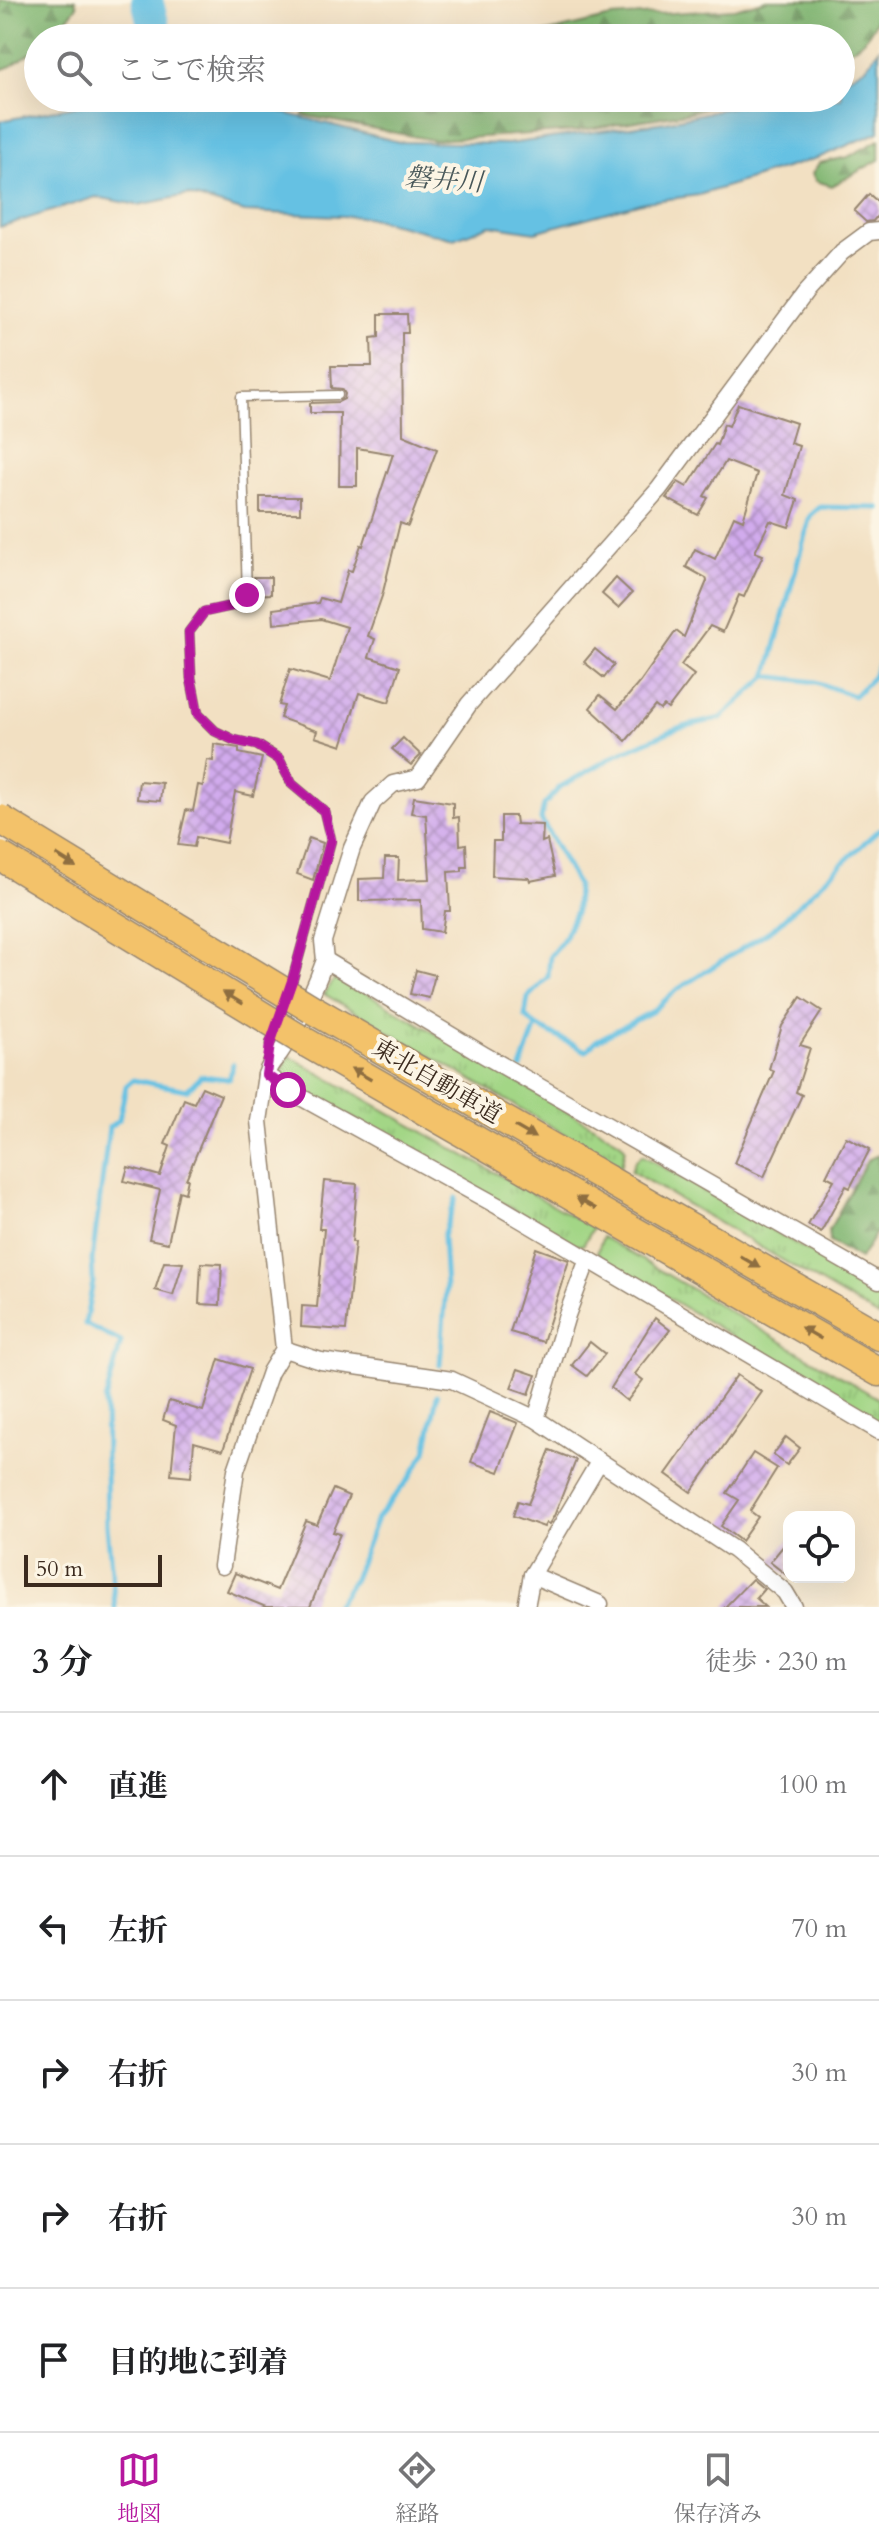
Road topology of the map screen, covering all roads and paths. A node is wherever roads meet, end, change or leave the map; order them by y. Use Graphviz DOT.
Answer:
graph roads {
  1 [pos="879,231"];
  2 [pos="338,395"];
  3 [pos="0,819"];
  4 [pos="0,856"];
  5 [pos="325,960"];
  6 [pos="270,1044"];
  7 [pos="268,1069"];
  8 [pos="588,1259"];
  9 [pos="879,1281"];
  10 [pos="879,1336"];
  11 [pos="284,1349"];
  12 [pos="879,1372"];
  13 [pos="536,1419"];
  14 [pos="879,1431"];
  15 [pos="599,1462"];
  16 [pos="222,1566"];
  17 [pos="532,1575"];
  18 [pos="526,1607"];
  19 [pos="599,1607"];
  20 [pos="794,1607"];
  1 -- 5 [label="street"];
  2 -- 6 [label="lane"];
  3 -- 10 [label="highway, 東北自動車道, one-way, bridge"];
  12 -- 4 [label="highway, 東北自動車道, one-way, bridge"];
  5 -- 7 [label="street"];
  5 -- 9 [label="street"];
  6 -- 7 [label="street"];
  7 -- 8 [label="street"];
  7 -- 11 [label="street"];
  8 -- 13 [label="street"];
  8 -- 14 [label="street"];
  11 -- 13 [label="street"];
  11 -- 16 [label="street"];
  13 -- 15 [label="street"];
  15 -- 17 [label="street"];
  15 -- 20 [label="street"];
  17 -- 18 [label="street"];
  17 -- 19 [label="street"];
}
